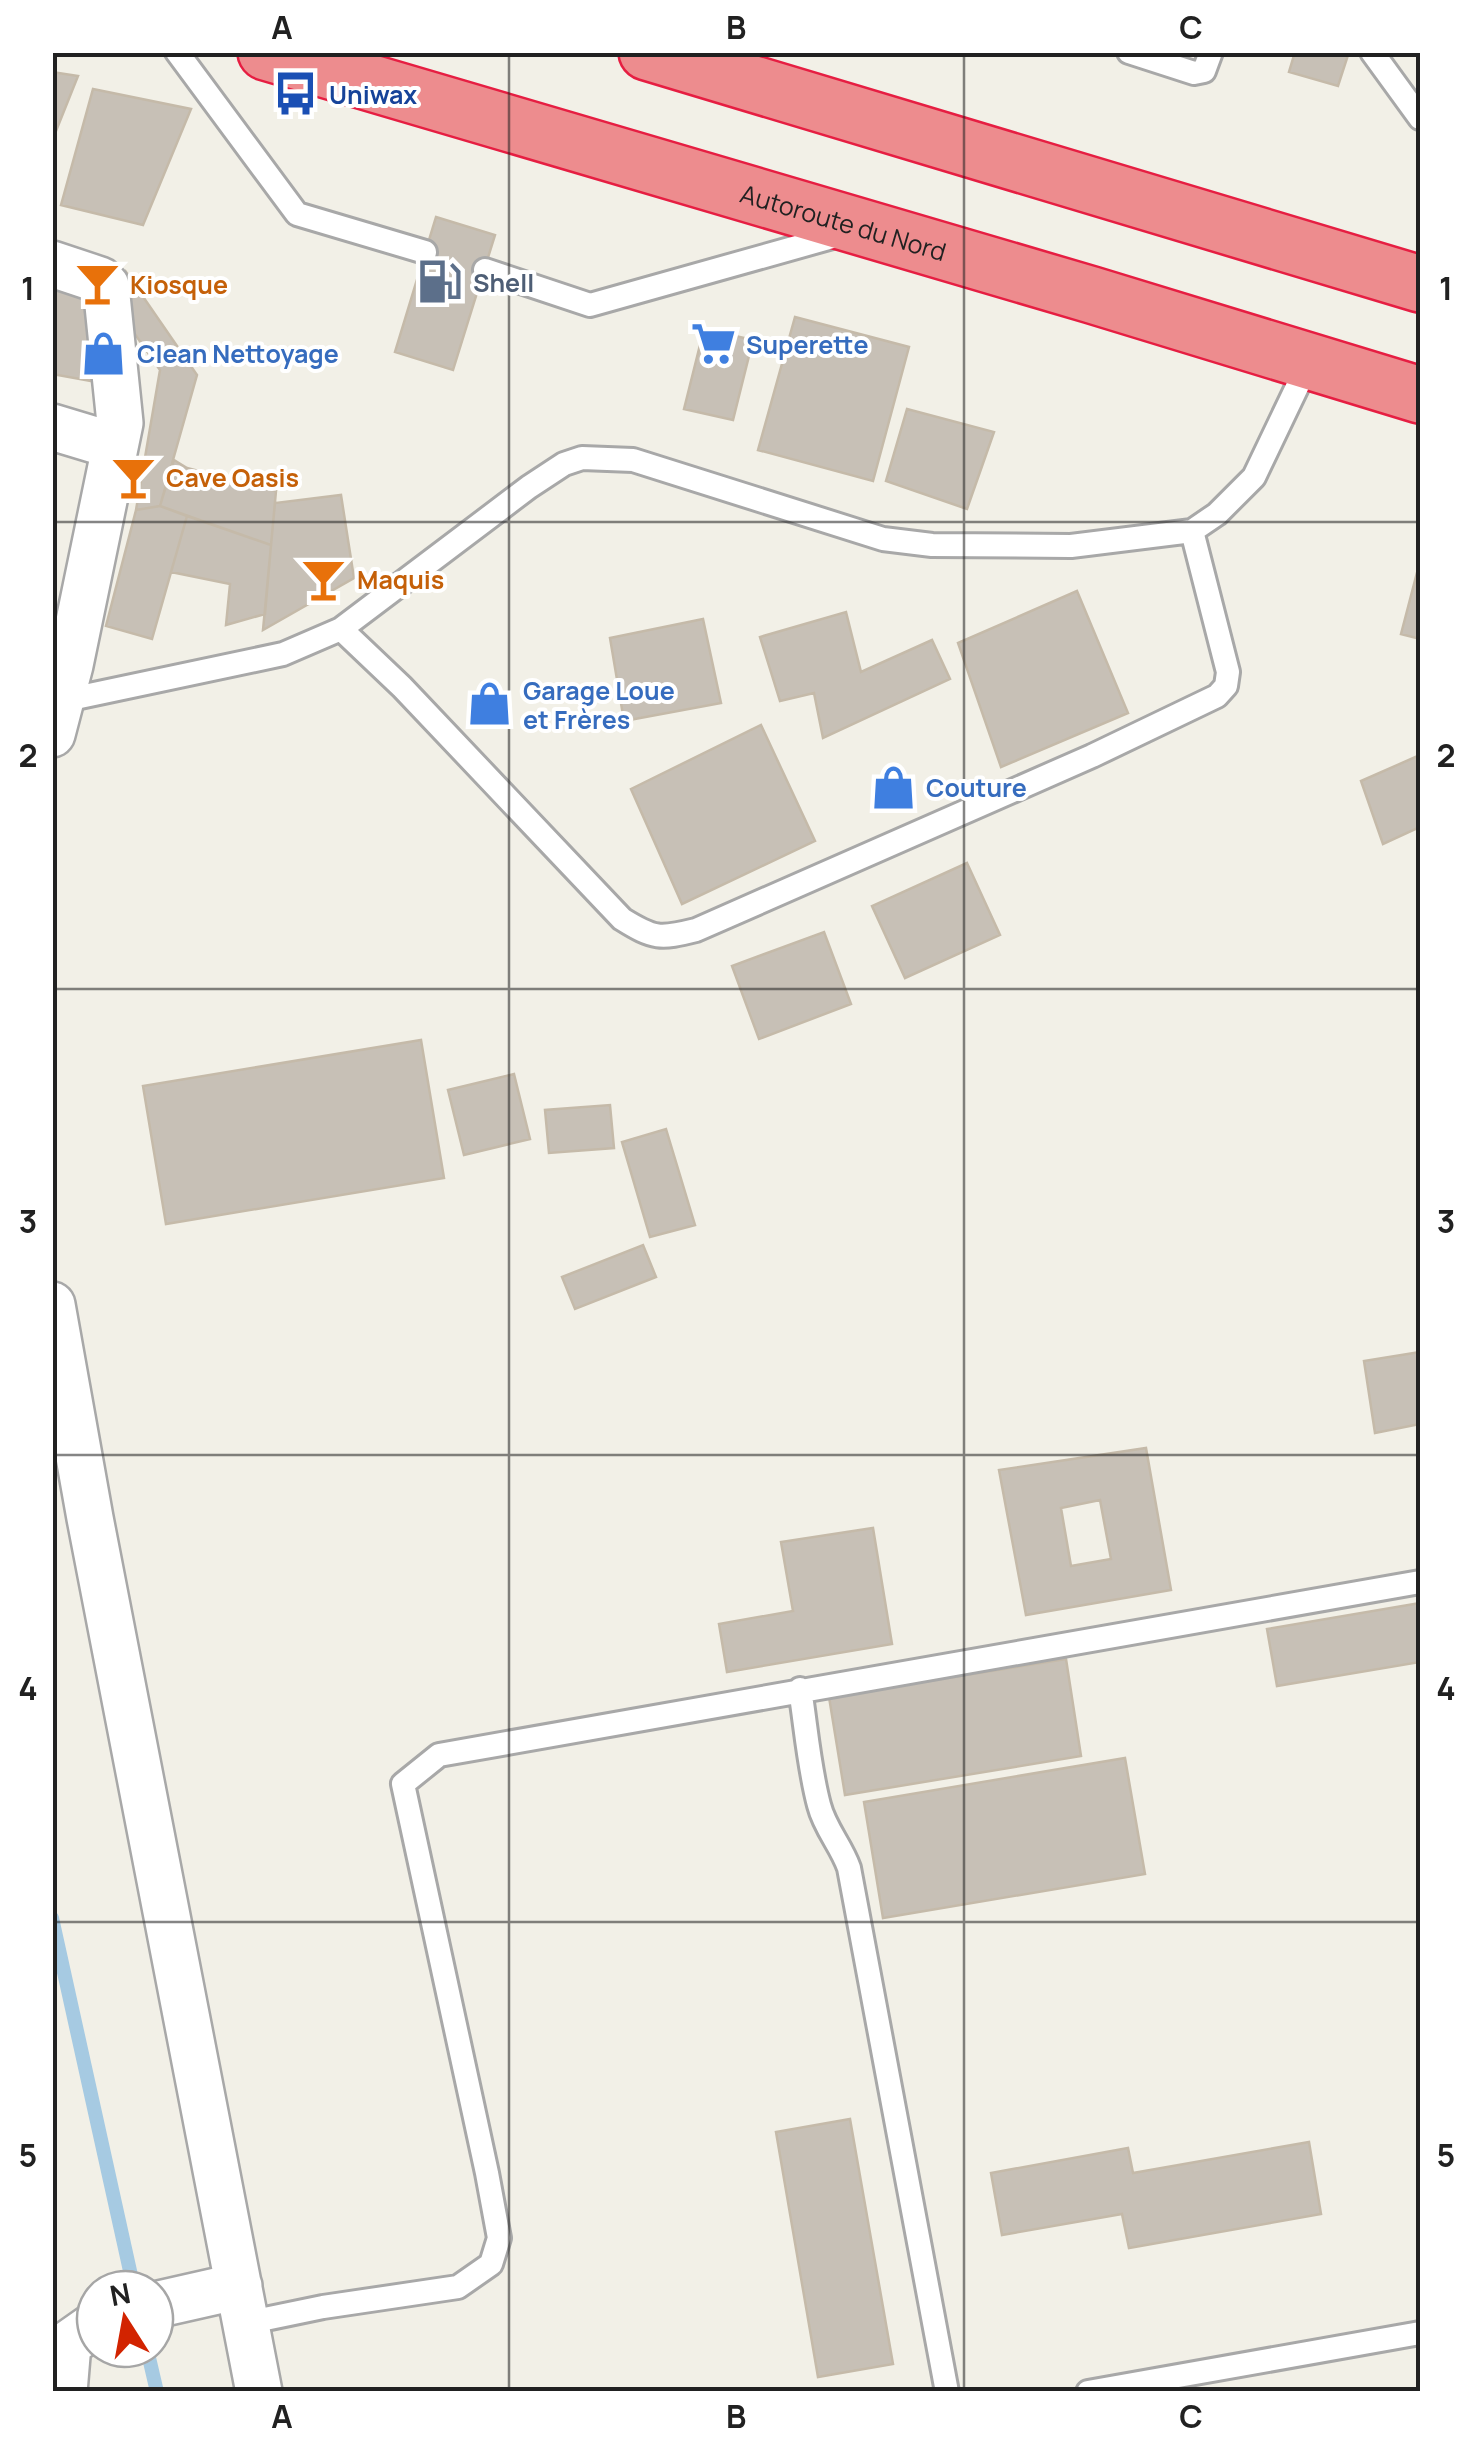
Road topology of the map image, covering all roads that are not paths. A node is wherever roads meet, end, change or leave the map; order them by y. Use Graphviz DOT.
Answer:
graph roads {
  1 [pos="176,52"];
  2 [pos="266,52"];
  3 [pos="647,52"];
  4 [pos="1129,52"];
  5 [pos="1211,52"];
  6 [pos="1372,52"];
  7 [pos="1420,118"];
  8 [pos="866,228"];
  9 [pos="425,252"];
  10 [pos="52,264"];
  11 [pos="484,270"];
  12 [pos="1420,284"];
  13 [pos="1309,362"];
  14 [pos="1420,395"];
  15 [pos="52,428"];
  16 [pos="115,446"];
  17 [pos="1192,530"];
  18 [pos="341,629"];
  19 [pos="59,692"];
  20 [pos="52,1305"];
  21 [pos="1420,1582"];
  22 [pos="800,1689"];
  23 [pos="243,2304"];
  24 [pos="175,2305"];
  25 [pos="1420,2333"];
  26 [pos="75,2339"];
  27 [pos="64,2392"];
  28 [pos="259,2392"];
  29 [pos="947,2392"];
  30 [pos="1088,2392"];
  1 -- 9 [label="lane"];
  2 -- 8 [label="highway, Autoroute du Nord"];
  3 -- 12 [label="highway"];
  4 -- 5 [label="lane"];
  6 -- 7 [label="lane"];
  8 -- 11 [label="lane"];
  8 -- 13 [label="highway, Autoroute du Nord"];
  10 -- 16 [label="street"];
  13 -- 14 [label="highway, Autoroute du Nord"];
  13 -- 17 [label="lane"];
  15 -- 16 [label="street"];
  16 -- 19 [label="street"];
  17 -- 18 [label="lane"];
  17 -- 18 [label="lane"];
  18 -- 19 [label="lane"];
  20 -- 23 [label="street"];
  21 -- 22 [label="lane"];
  22 -- 23 [label="lane"];
  22 -- 29 [label="lane"];
  23 -- 24 [label="street"];
  23 -- 28 [label="street"];
  25 -- 30 [label="lane"];
  26 -- 27 [label="street"];
}
